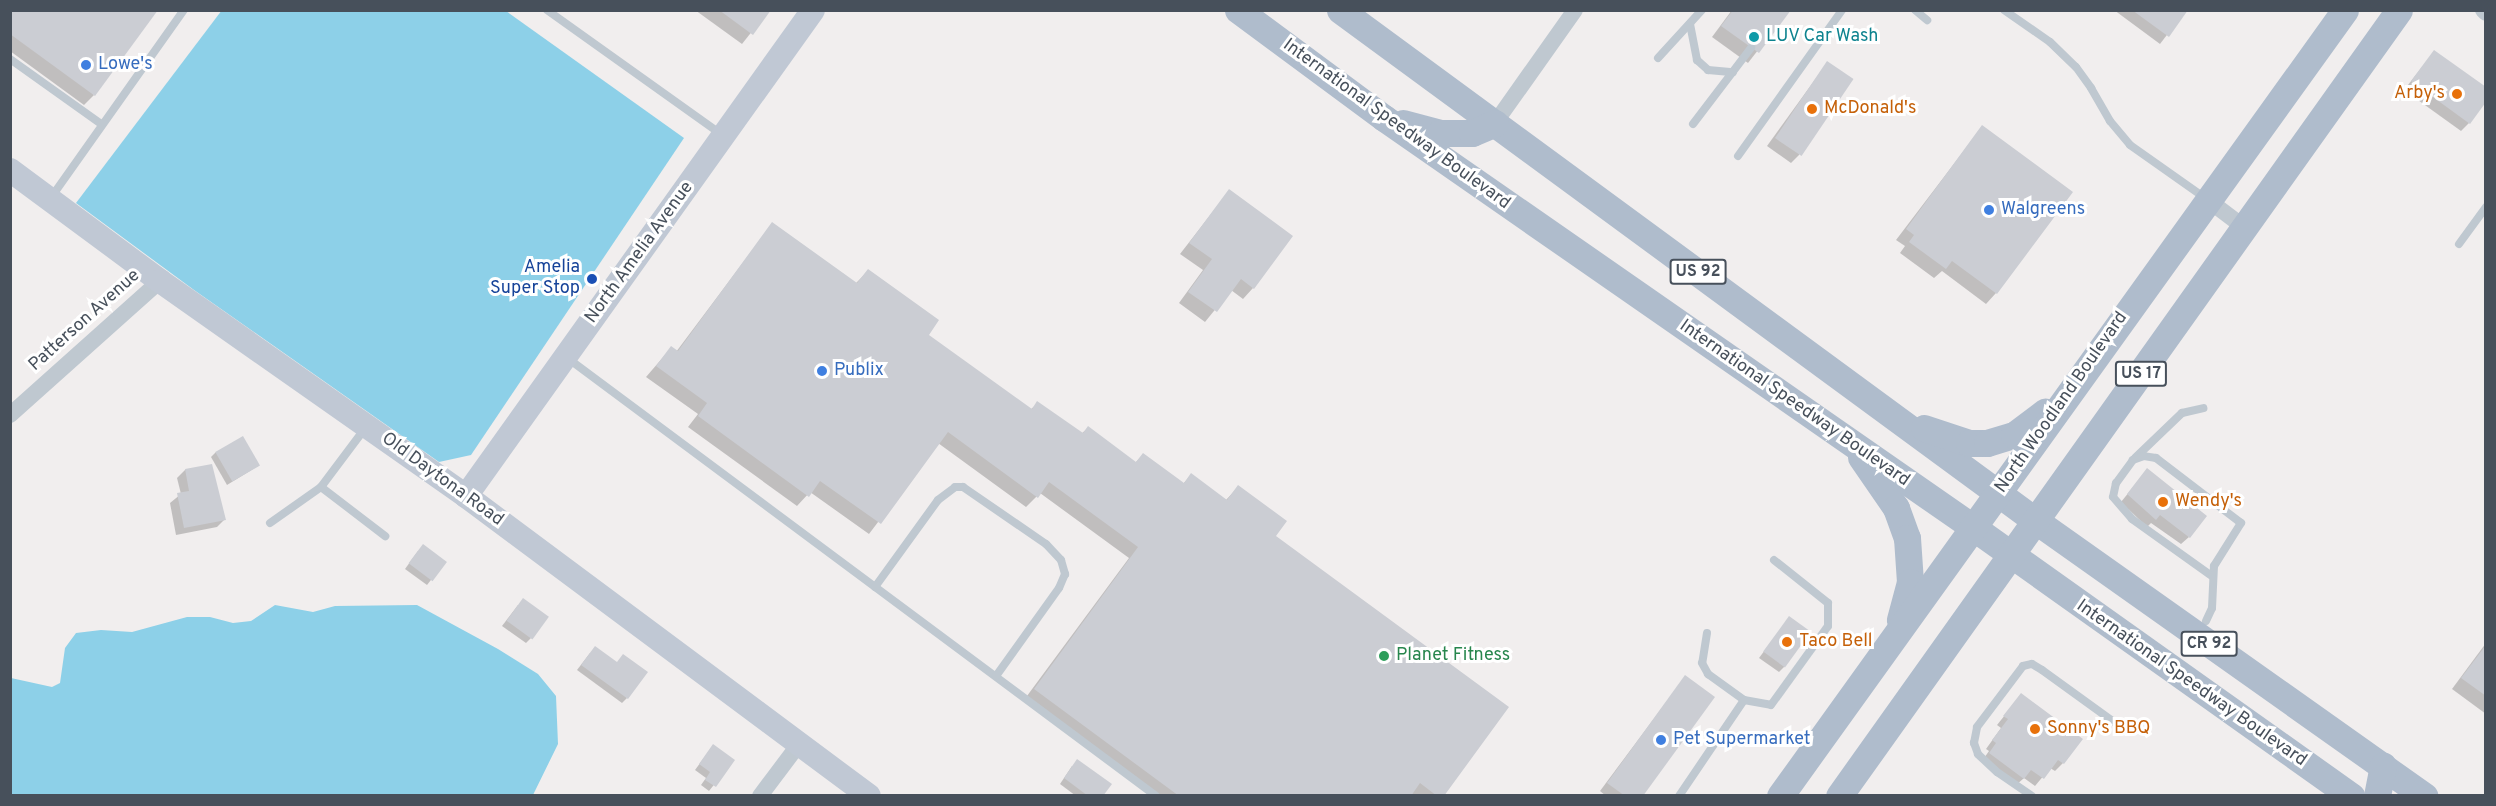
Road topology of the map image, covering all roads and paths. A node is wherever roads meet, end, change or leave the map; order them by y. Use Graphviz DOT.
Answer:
graph roads {
  1 [pos="184,10"];
  2 [pos="547,10"];
  3 [pos="813,10"];
  4 [pos="1238,10"];
  5 [pos="1340,10"];
  6 [pos="1575,10"];
  7 [pos="1702,10"];
  8 [pos="1842,10"];
  9 [pos="1915,10"];
  10 [pos="2004,10"];
  11 [pos="2345,10"];
  12 [pos="2399,10"];
  13 [pos="1928,20"];
  14 [pos="1690,24"];
  15 [pos="1751,48"];
  16 [pos="1658,58"];
  17 [pos="10,59"];
  18 [pos="1733,72"];
  19 [pos="1384,118"];
  20 [pos="1495,123"];
  21 [pos="101,124"];
  22 [pos="1693,124"];
  23 [pos="723,136"];
  24 [pos="1738,156"];
  25 [pos="10,170"];
  26 [pos="50,199"];
  27 [pos="2208,200"];
  28 [pos="2486,207"];
  29 [pos="2245,228"];
  30 [pos="2458,244"];
  31 [pos="159,281"];
  32 [pos="566,357"];
  33 [pos="2063,399"];
  34 [pos="2203,408"];
  35 [pos="10,415"];
  36 [pos="1901,420"];
  37 [pos="367,426"];
  38 [pos="1852,444"];
  39 [pos="2133,460"];
  40 [pos="321,487"];
  41 [pos="1998,493"];
  42 [pos="466,496"];
  43 [pos="2036,521"];
  44 [pos="270,523"];
  45 [pos="1974,528"];
  46 [pos="385,536"];
  47 [pos="2011,557"];
  48 [pos="1774,560"];
  49 [pos="2212,576"];
  50 [pos="875,587"];
  51 [pos="2200,628"];
  52 [pos="1707,633"];
  53 [pos="1896,635"];
  54 [pos="2169,668"];
  55 [pos="996,676"];
  56 [pos="1744,700"];
  57 [pos="2125,730"];
  58 [pos="799,744"];
  59 [pos="2383,766"];
  60 [pos="760,795"];
  61 [pos="869,795"];
  62 [pos="1156,795"];
  63 [pos="1679,795"];
  64 [pos="1780,795"];
  65 [pos="1839,795"];
  66 [pos="2032,795"];
  67 [pos="2351,795"];
  68 [pos="2377,795"];
  69 [pos="2424,795"];
  1 -- 21 [label="lane"];
  2 -- 23 [label="lane"];
  3 -- 23 [label="street, North Amelia Avenue"];
  4 -- 19 [label="main road, International Speedway Boulevard / US 92"];
  5 -- 20 [label="main road, US 92"];
  6 -- 20 [label="street"];
  7 -- 14 [label="lane"];
  8 -- 24 [label="lane"];
  9 -- 13 [label="lane"];
  10 -- 27 [label="lane"];
  11 -- 27 [label="main road, North Woodland Boulevard / US 17"];
  12 -- 29 [label="main road, US 17"];
  14 -- 16 [label="lane"];
  14 -- 18 [label="lane"];
  15 -- 18 [label="lane"];
  17 -- 21 [label="lane"];
  18 -- 22 [label="lane"];
  19 -- 20 [label="main road"];
  19 -- 38 [label="main road, International Speedway Boulevard / US 92"];
  20 -- 36 [label="main road, US 92"];
  21 -- 26 [label="lane"];
  23 -- 32 [label="street, North Amelia Avenue"];
  25 -- 26 [label="street, Old Daytona Road"];
  26 -- 31 [label="street, Old Daytona Road"];
  27 -- 29 [label="street"];
  27 -- 33 [label="main road, North Woodland Boulevard / US 17"];
  28 -- 30 [label="lane"];
  29 -- 43 [label="main road, US 17"];
  31 -- 35 [label="street, Patterson Avenue"];
  31 -- 37 [label="street, Old Daytona Road"];
  32 -- 42 [label="street, North Amelia Avenue"];
  32 -- 50 [label="lane"];
  33 -- 36 [label="main road, US 92"];
  33 -- 41 [label="main road, North Woodland Boulevard / US 17"];
  34 -- 39 [label="lane"];
  36 -- 41 [label="main road, CR 92"];
  37 -- 40 [label="lane"];
  37 -- 42 [label="street, Old Daytona Road"];
  38 -- 45 [label="main road, International Speedway Boulevard / US 92"];
  38 -- 53 [label="main road"];
  39 -- 49 [label="lane"];
  39 -- 49 [label="lane"];
  40 -- 44 [label="lane"];
  40 -- 46 [label="lane"];
  41 -- 43 [label="main road, CR 92"];
  41 -- 45 [label="main road, North Woodland Boulevard / US 17"];
  42 -- 58 [label="street, Old Daytona Road"];
  43 -- 47 [label="main road, US 17"];
  43 -- 51 [label="main road, CR 92"];
  45 -- 47 [label="main road, International Speedway Boulevard / US 92"];
  45 -- 53 [label="main road, North Woodland Boulevard / US 17"];
  47 -- 54 [label="main road, International Speedway Boulevard / CR 92"];
  47 -- 65 [label="main road, US 17"];
  48 -- 56 [label="lane"];
  49 -- 51 [label="lane"];
  50 -- 55 [label="lane"];
  50 -- 55 [label="lane"];
  51 -- 54 [label="main road"];
  51 -- 59 [label="main road, CR 92"];
  52 -- 56 [label="lane"];
  53 -- 64 [label="main road, North Woodland Boulevard / US 17"];
  54 -- 67 [label="main road, International Speedway Boulevard / CR 92"];
  55 -- 62 [label="lane"];
  56 -- 63 [label="lane"];
  57 -- 66 [label="lane"];
  58 -- 60 [label="street"];
  58 -- 61 [label="street, Old Daytona Road"];
  59 -- 68 [label="main road"];
  59 -- 69 [label="main road, CR 92"];
}
